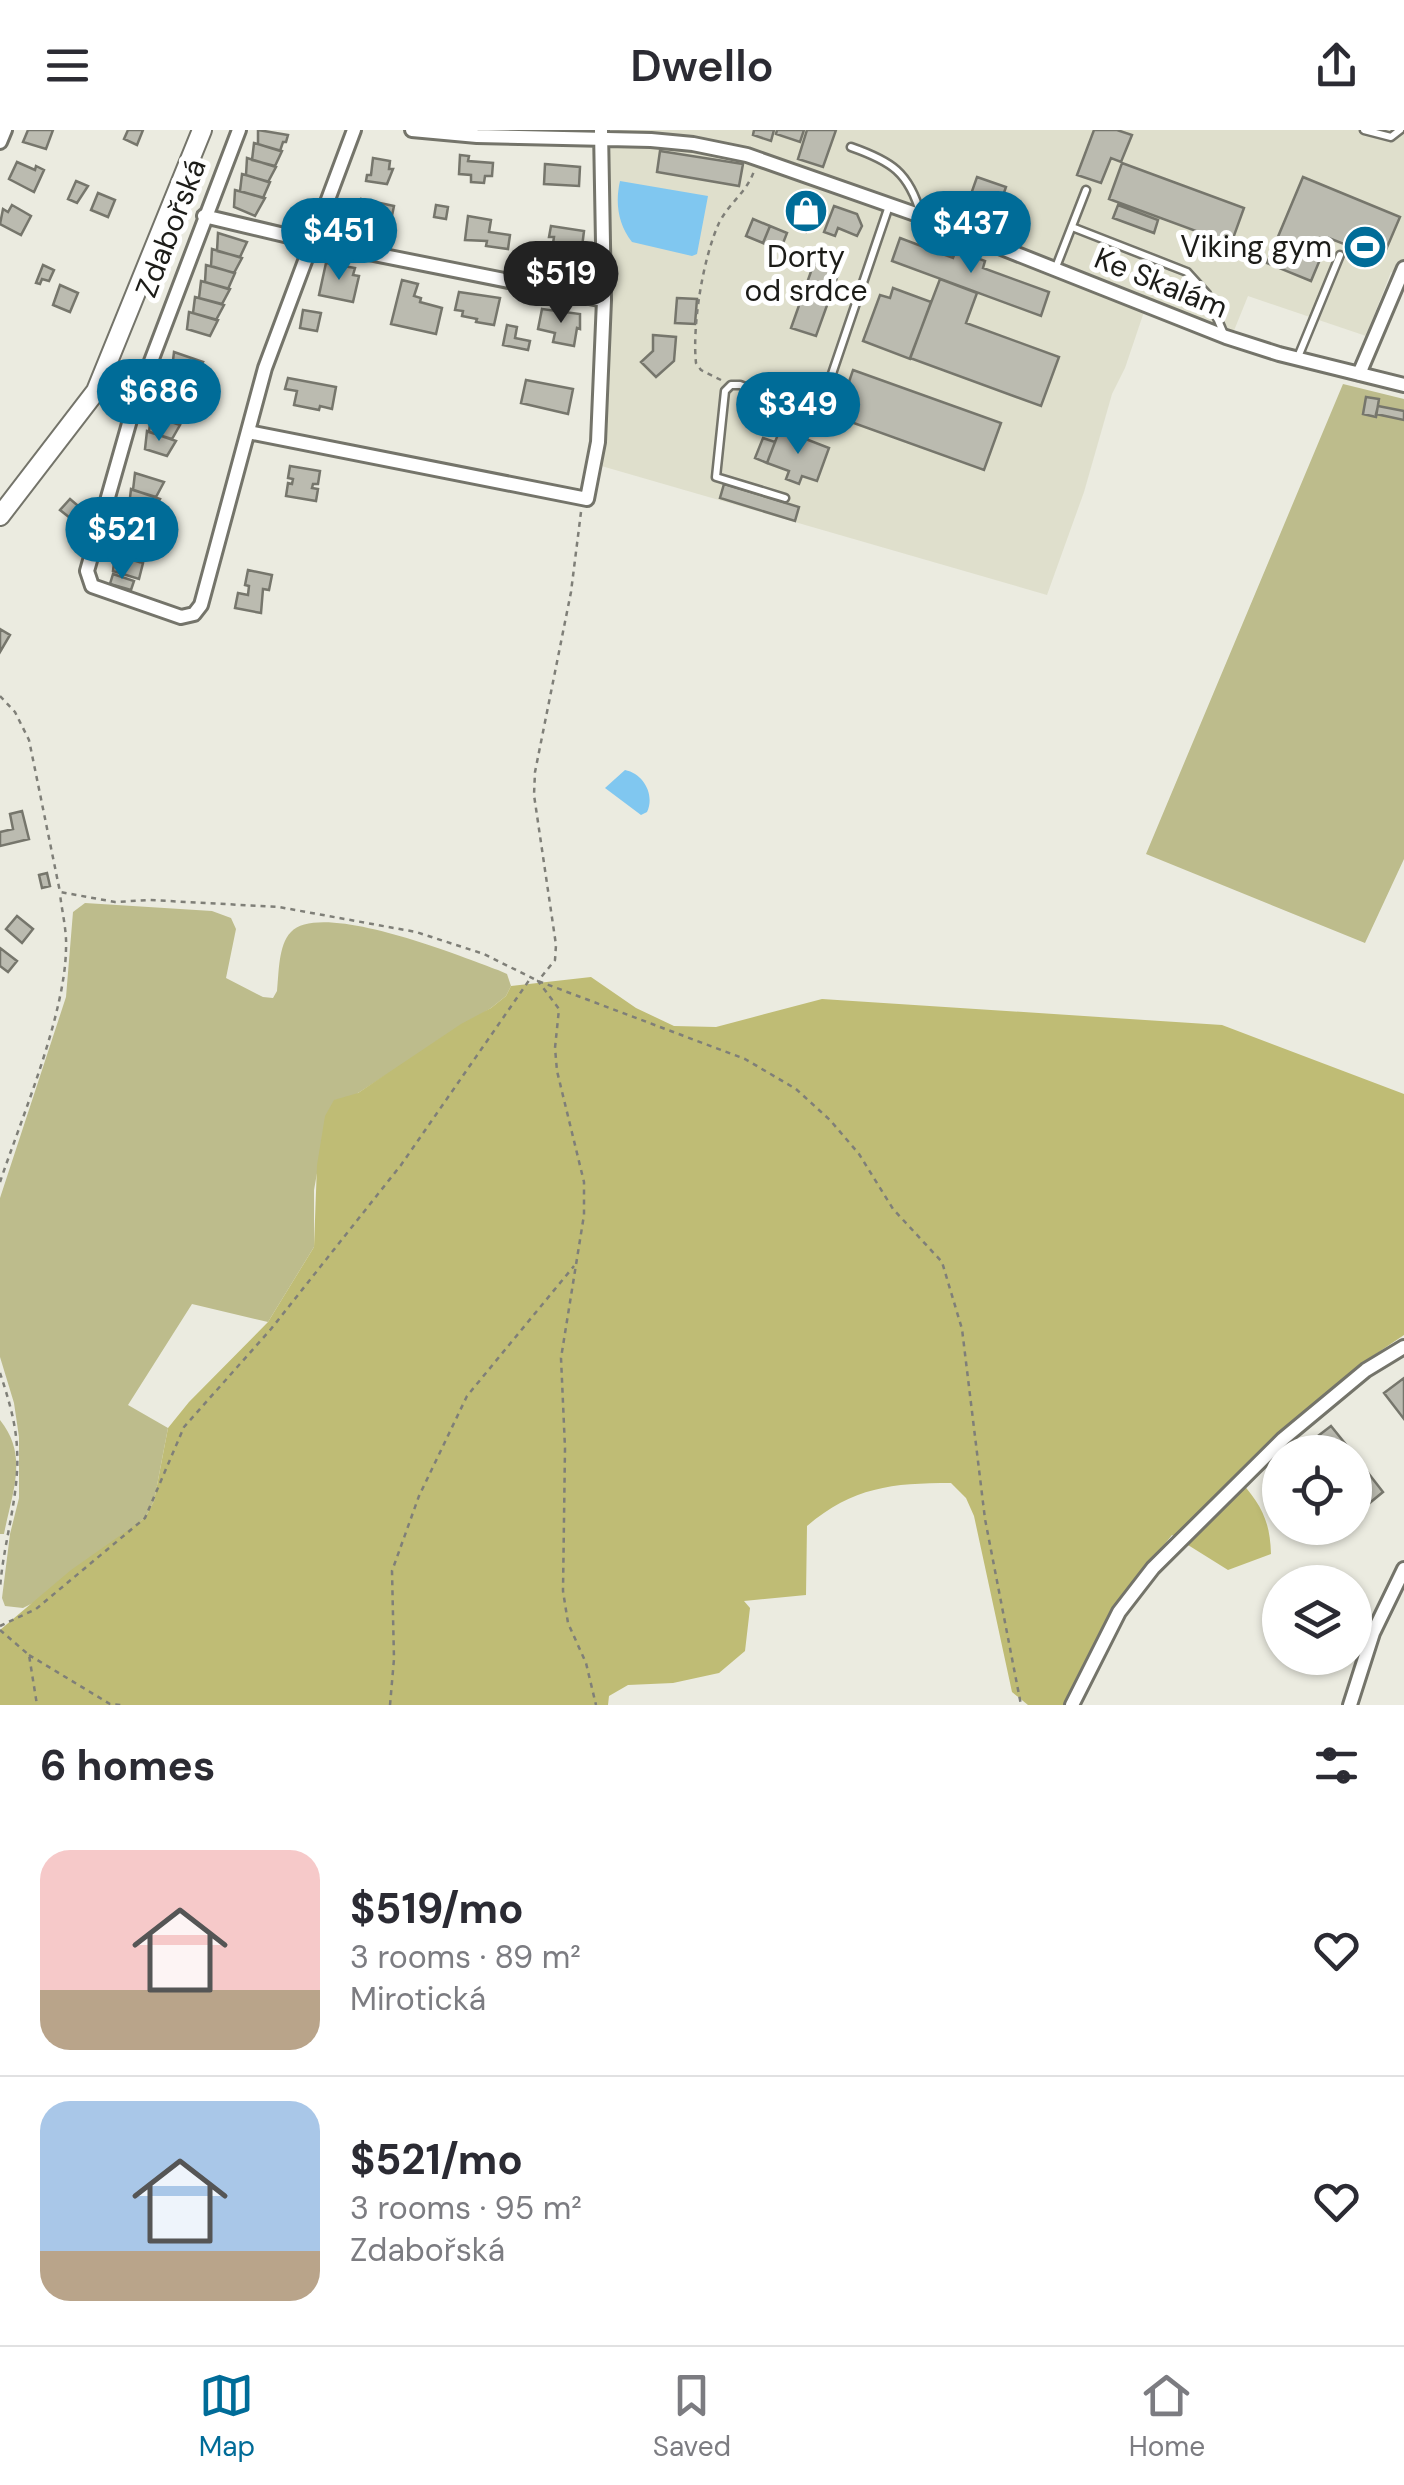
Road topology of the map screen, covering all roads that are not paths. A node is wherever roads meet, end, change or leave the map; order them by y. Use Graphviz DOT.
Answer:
graph roads {
  1 [pos="5,130"];
  2 [pos="202,130"];
  3 [pos="239,130"];
  4 [pos="354,130"];
  5 [pos="412,130"];
  6 [pos="1364,130"];
  7 [pos="1400,130"];
  8 [pos="601,135"];
  9 [pos="0,142"];
  10 [pos="851,148"];
  11 [pos="1086,190"];
  12 [pos="890,204"];
  13 [pos="204,216"];
  14 [pos="921,216"];
  15 [pos="1072,227"];
  16 [pos="314,242"];
  17 [pos="1340,255"];
  18 [pos="1056,267"];
  19 [pos="1404,268"];
  20 [pos="604,300"];
  21 [pos="1226,337"];
  22 [pos="1297,358"];
  23 [pos="1359,374"];
  24 [pos="1404,385"];
  25 [pos="248,432"];
  26 [pos="786,498"];
  27 [pos="0,516"];
  28 [pos="1404,1347"];
  29 [pos="1404,1569"];
  30 [pos="1072,1705"];
  31 [pos="1350,1705"];
  1 -- 9 [label="street"];
  2 -- 27 [label="street, Zdabořská"];
  3 -- 13 [label="street, Zdabořská"];
  4 -- 16 [label="street"];
  5 -- 8 [label="street, Ke Skalám"];
  6 -- 7 [label="lane"];
  8 -- 12 [label="street, Ke Skalám"];
  8 -- 20 [label="street"];
  10 -- 14 [label="lane"];
  11 -- 15 [label="lane"];
  12 -- 14 [label="street, Ke Skalám"];
  12 -- 26 [label="lane"];
  13 -- 16 [label="street"];
  13 -- 25 [label="street, Zdabořská"];
  14 -- 18 [label="street, Ke Skalám"];
  15 -- 18 [label="lane"];
  15 -- 21 [label="lane"];
  16 -- 20 [label="street"];
  16 -- 25 [label="street"];
  17 -- 22 [label="lane"];
  18 -- 21 [label="street, Ke Skalám"];
  19 -- 23 [label="street"];
  20 -- 25 [label="street"];
  21 -- 22 [label="street, Ke Skalám"];
  22 -- 23 [label="street, Ke Skalám"];
  23 -- 24 [label="street, Ke Skalám"];
  28 -- 30 [label="street"];
  29 -- 31 [label="street"];
}
